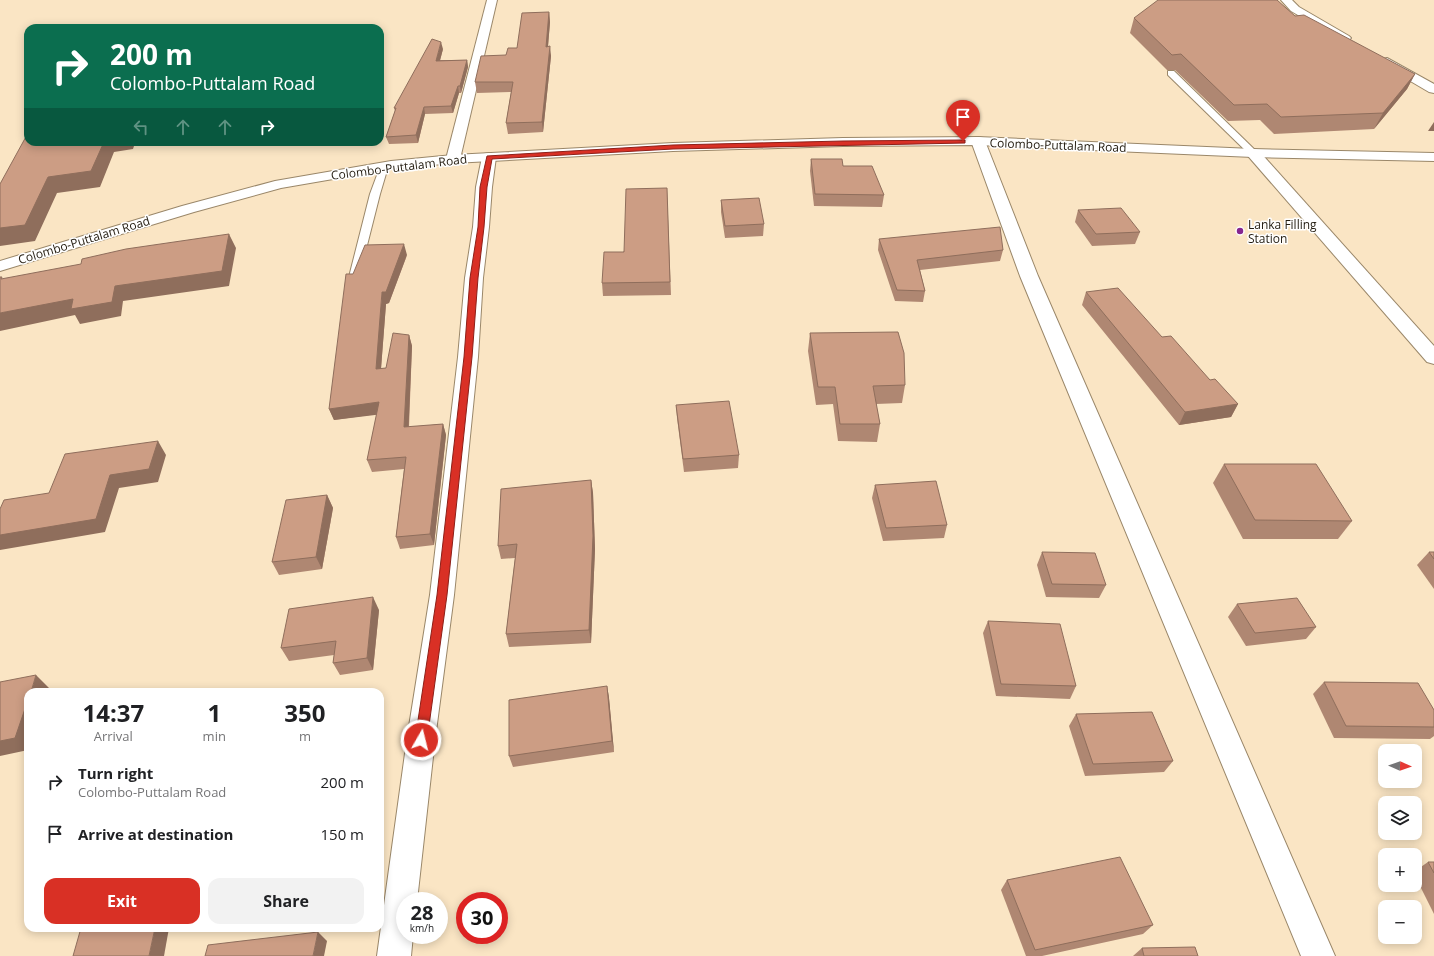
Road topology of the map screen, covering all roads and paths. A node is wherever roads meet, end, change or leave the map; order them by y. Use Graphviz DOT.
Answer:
graph roads {
  1 [pos="492,0"];
  2 [pos="1289,6"];
  3 [pos="1358,46"];
  4 [pos="1379,58"];
  5 [pos="1171,73"];
  6 [pos="1434,89"];
  7 [pos="978,141"];
  8 [pos="1252,153"];
  9 [pos="489,157"];
  10 [pos="1434,157"];
  11 [pos="453,159"];
  12 [pos="384,167"];
  13 [pos="0,266"];
  14 [pos="354,277"];
  15 [pos="1434,358"];
  16 [pos="394,956"];
  17 [pos="1318,956"];
  1 -- 11 [label="main road"];
  2 -- 3 [label="main road"];
  4 -- 6 [label="main road"];
  5 -- 8 [label="lane"];
  7 -- 8 [label="main road, Colombo-Puttalam Road"];
  7 -- 9 [label="main road, Colombo-Puttalam Road"];
  7 -- 17 [label="main road"];
  8 -- 10 [label="main road, Colombo-Puttalam Road"];
  8 -- 15 [label="main road"];
  9 -- 11 [label="main road, Colombo-Puttalam Road"];
  9 -- 16 [label="main road"];
  11 -- 12 [label="main road, Colombo-Puttalam Road"];
  12 -- 13 [label="main road, Colombo-Puttalam Road"];
  12 -- 14 [label="lane"];
}
